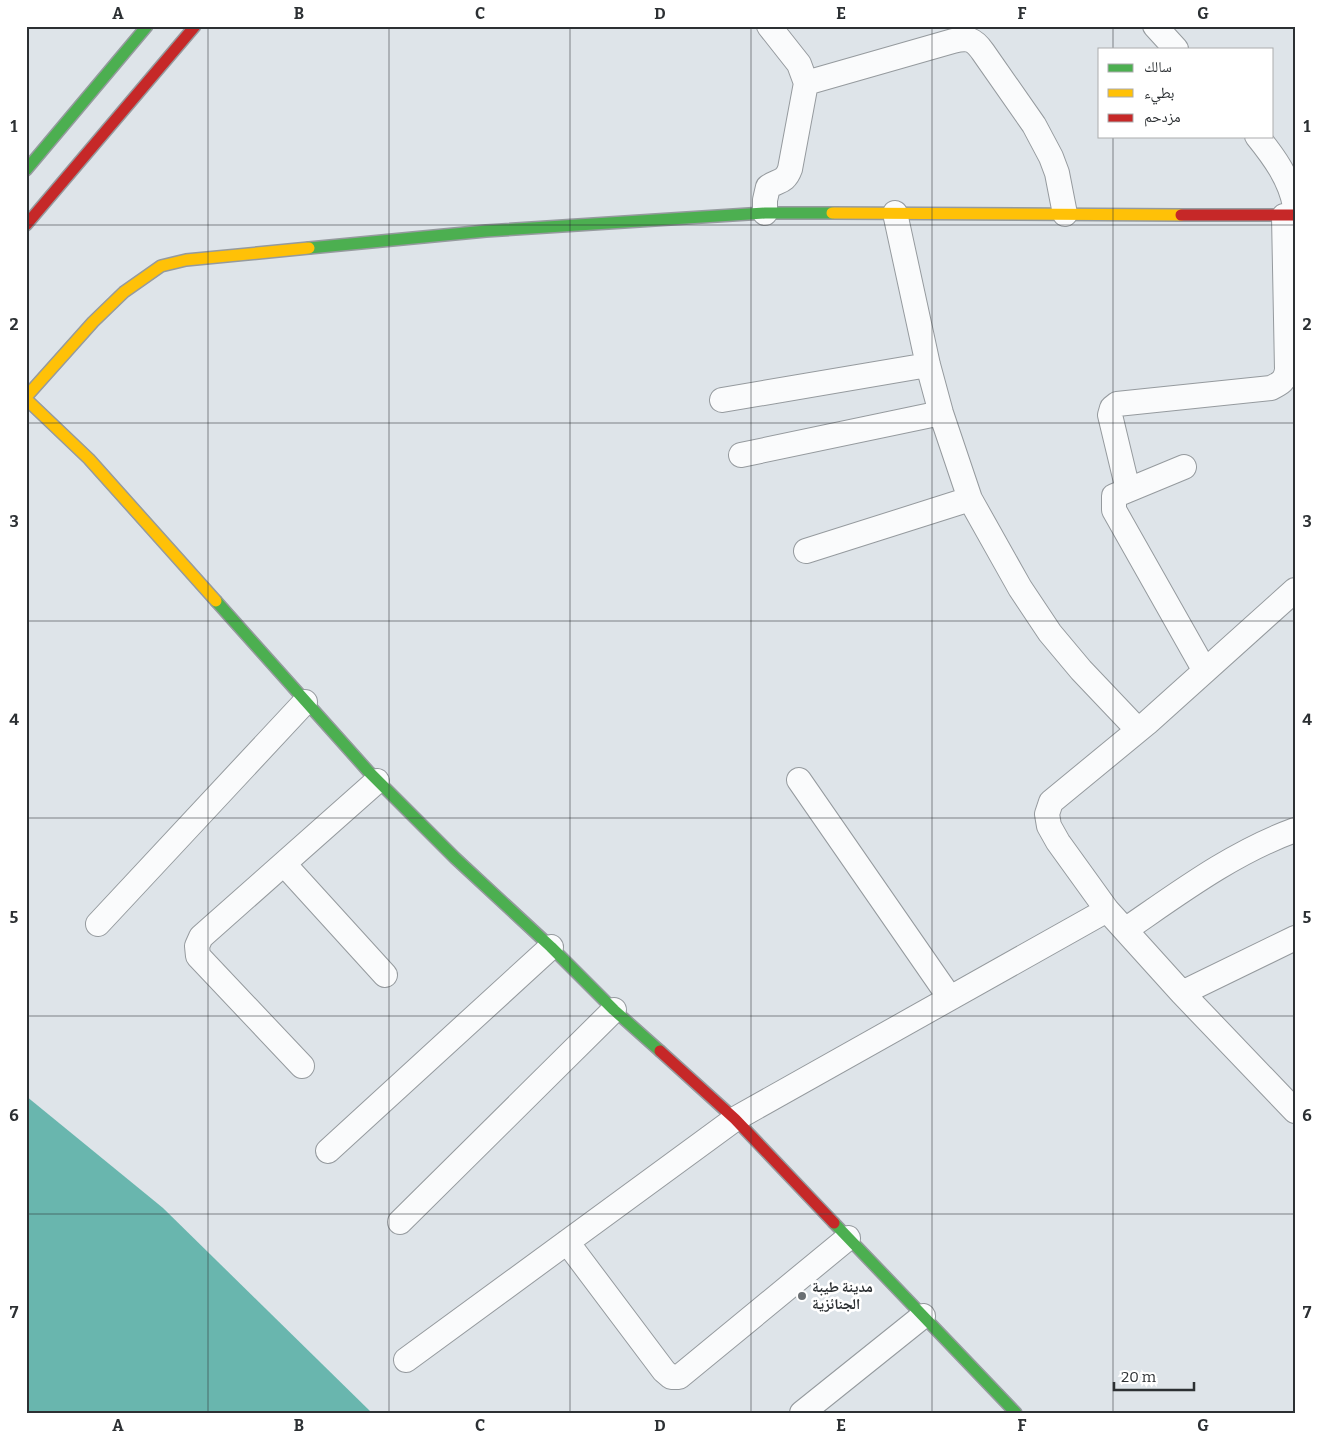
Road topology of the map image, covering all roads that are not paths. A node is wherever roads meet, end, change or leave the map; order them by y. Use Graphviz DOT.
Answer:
graph roads {
  1 [pos="148,26"];
  2 [pos="195,26"];
  3 [pos="769,26"];
  4 [pos="1154,26"];
  5 [pos="1175,48"];
  6 [pos="806,83"];
  7 [pos="1259,138"];
  8 [pos="26,170"];
  9 [pos="1291,212"];
  10 [pos="766,213"];
  11 [pos="895,213"];
  12 [pos="1065,214"];
  13 [pos="26,225"];
  14 [pos="928,365"];
  15 [pos="26,398"];
  16 [pos="722,400"];
  17 [pos="941,413"];
  18 [pos="741,455"];
  19 [pos="1184,468"];
  20 [pos="1128,490"];
  21 [pos="970,499"];
  22 [pos="806,552"];
  23 [pos="1295,590"];
  24 [pos="1205,671"];
  25 [pos="305,702"];
  26 [pos="1138,730"];
  27 [pos="799,780"];
  28 [pos="377,781"];
  29 [pos="1295,830"];
  30 [pos="284,864"];
  31 [pos="1107,910"];
  32 [pos="98,924"];
  33 [pos="1124,930"];
  34 [pos="1295,938"];
  35 [pos="550,947"];
  36 [pos="384,975"];
  37 [pos="1182,993"];
  38 [pos="950,998"];
  39 [pos="614,1010"];
  40 [pos="302,1066"];
  41 [pos="1295,1111"];
  42 [pos="735,1119"];
  43 [pos="328,1151"];
  44 [pos="400,1222"];
  45 [pos="848,1238"];
  46 [pos="567,1242"];
  47 [pos="923,1316"];
  48 [pos="406,1360"];
  49 [pos="802,1413"];
  50 [pos="1016,1413"];
  1 -- 8 [label="street"];
  2 -- 13 [label="street"];
  3 -- 6 [label="street"];
  4 -- 5 [label="street"];
  6 -- 10 [label="street"];
  6 -- 12 [label="street"];
  7 -- 9 [label="street"];
  9 -- 12 [label="street"];
  9 -- 20 [label="street"];
  10 -- 11 [label="street"];
  10 -- 15 [label="street"];
  11 -- 12 [label="street"];
  11 -- 14 [label="street"];
  14 -- 16 [label="street"];
  14 -- 17 [label="street"];
  15 -- 25 [label="street"];
  17 -- 18 [label="street"];
  17 -- 21 [label="street"];
  19 -- 20 [label="street"];
  20 -- 24 [label="street"];
  21 -- 22 [label="street"];
  21 -- 26 [label="street"];
  23 -- 24 [label="street"];
  24 -- 26 [label="street"];
  25 -- 28 [label="street"];
  25 -- 32 [label="street"];
  26 -- 31 [label="street"];
  27 -- 38 [label="street"];
  28 -- 30 [label="street"];
  28 -- 35 [label="street"];
  29 -- 33 [label="street"];
  30 -- 36 [label="street"];
  30 -- 40 [label="street"];
  31 -- 33 [label="street"];
  31 -- 38 [label="street"];
  33 -- 37 [label="street"];
  34 -- 37 [label="street"];
  35 -- 39 [label="street"];
  35 -- 43 [label="street"];
  37 -- 41 [label="street"];
  38 -- 42 [label="street"];
  39 -- 42 [label="street"];
  39 -- 44 [label="street"];
  42 -- 45 [label="street"];
  42 -- 46 [label="street"];
  45 -- 46 [label="street"];
  45 -- 47 [label="street"];
  46 -- 48 [label="street"];
  47 -- 49 [label="street"];
  47 -- 50 [label="street"];
}
